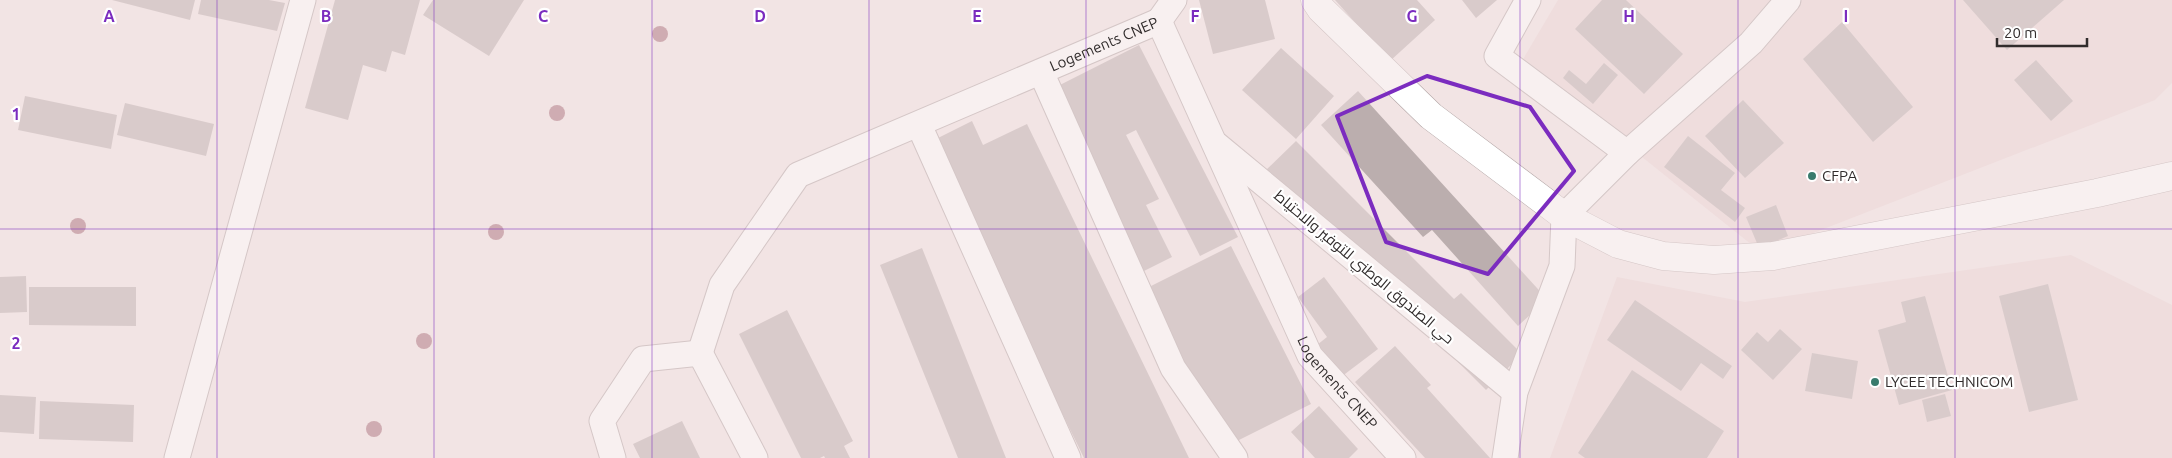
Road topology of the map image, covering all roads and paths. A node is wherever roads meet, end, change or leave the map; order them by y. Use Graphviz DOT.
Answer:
graph roads {
  1 [pos="303,0"];
  2 [pos="1174,0"];
  3 [pos="1315,0"];
  4 [pos="1528,0"];
  5 [pos="1788,0"];
  6 [pos="1159,21"];
  7 [pos="1042,72"];
  8 [pos="919,125"];
  9 [pos="1214,142"];
  10 [pos="1627,153"];
  11 [pos="2172,176"];
  12 [pos="1564,216"];
  13 [pos="700,353"];
  14 [pos="1515,392"];
  15 [pos="1232,457"];
  16 [pos="177,458"];
  17 [pos="613,458"];
  18 [pos="755,458"];
  19 [pos="1068,458"];
  20 [pos="1403,458"];
  21 [pos="1505,458"];
  1 -- 16 [label="street"];
  2 -- 6 [label="street"];
  3 -- 12 [label="main road"];
  4 -- 10 [label="street"];
  5 -- 10 [label="street"];
  6 -- 7 [label="street, Logements CNEP"];
  6 -- 9 [label="street, Logements CNEP"];
  7 -- 8 [label="street, Logements CNEP"];
  7 -- 15 [label="street"];
  8 -- 13 [label="street, Logements CNEP"];
  8 -- 19 [label="street"];
  9 -- 14 [label="street, حي الصندوق الوطني للتوفير والاحتياط"];
  9 -- 20 [label="street, Logements CNEP"];
  10 -- 12 [label="street"];
  11 -- 12 [label="main road"];
  12 -- 14 [label="street"];
  13 -- 17 [label="street"];
  13 -- 18 [label="street"];
  14 -- 21 [label="street"];
}
